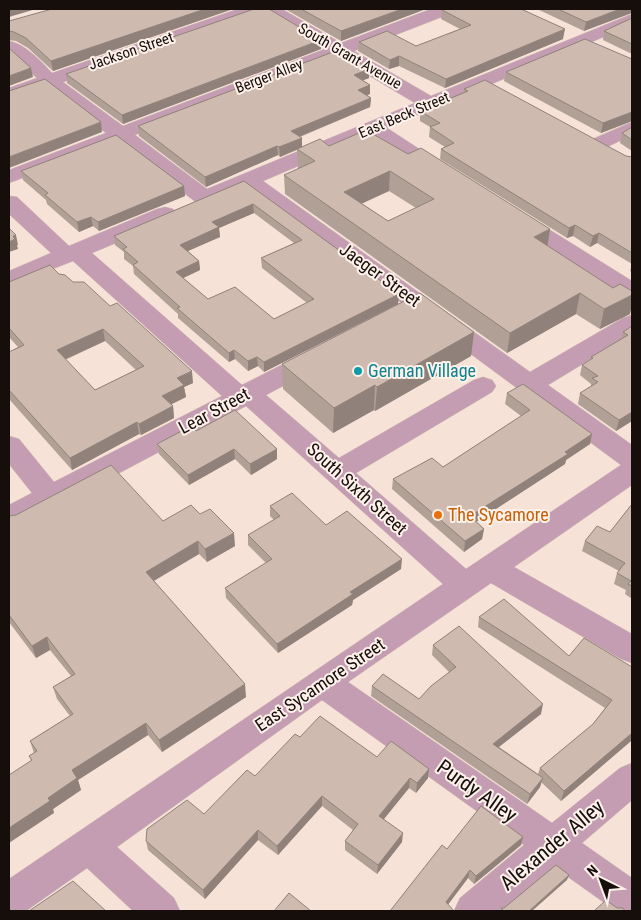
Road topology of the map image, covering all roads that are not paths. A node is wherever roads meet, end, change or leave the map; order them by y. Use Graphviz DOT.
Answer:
graph roads {
  1 [pos="254,9"];
  2 [pos="270,9"];
  3 [pos="446,9"];
  4 [pos="632,18"];
  5 [pos="559,28"];
  6 [pos="583,39"];
  7 [pos="9,46"];
  8 [pos="601,48"];
  9 [pos="340,50"];
  10 [pos="49,80"];
  11 [pos="486,81"];
  12 [pos="503,90"];
  13 [pos="9,94"];
  14 [pos="431,104"];
  15 [pos="373,128"];
  16 [pos="632,128"];
  17 [pos="582,133"];
  18 [pos="120,134"];
  19 [pos="600,143"];
  20 [pos="624,156"];
  21 [pos="9,177"];
  22 [pos="248,180"];
  23 [pos="464,186"];
  24 [pos="205,198"];
  25 [pos="9,202"];
  26 [pos="498,207"];
  27 [pos="71,253"];
  28 [pos="9,279"];
  29 [pos="632,291"];
  30 [pos="420,304"];
  31 [pos="394,317"];
  32 [pos="632,323"];
  33 [pos="334,348"];
  34 [pos="530,384"];
  35 [pos="483,386"];
  36 [pos="244,395"];
  37 [pos="9,446"];
  38 [pos="632,458"];
  39 [pos="632,471"];
  40 [pos="337,472"];
  41 [pos="50,496"];
  42 [pos="9,518"];
  43 [pos="478,577"];
  44 [pos="632,650"];
  45 [pos="322,682"];
  46 [pos="632,779"];
  47 [pos="552,845"];
  48 [pos="89,846"];
  49 [pos="632,900"];
  50 [pos="9,901"];
  51 [pos="161,911"];
  52 [pos="473,911"];
  1 -- 10 [label="street, Jackson Street"];
  2 -- 9 [label="street, South Grant Avenue"];
  3 -- 9 [label="street, Berger Alley"];
  4 -- 6 [label="street, East Beck Street"];
  5 -- 6 [label="street"];
  6 -- 8 [label="street"];
  6 -- 11 [label="street, East Beck Street"];
  7 -- 10 [label="street"];
  9 -- 14 [label="street, South Grant Avenue"];
  9 -- 18 [label="street, Berger Alley"];
  10 -- 13 [label="street, Jackson Street"];
  10 -- 18 [label="street"];
  11 -- 12 [label="street"];
  11 -- 14 [label="street, East Beck Street"];
  14 -- 15 [label="street, East Beck Street"];
  15 -- 22 [label="street, East Beck Street"];
  15 -- 23 [label="street"];
  16 -- 19 [label="street"];
  17 -- 19 [label="street"];
  18 -- 21 [label="street, Berger Alley"];
  18 -- 24 [label="street"];
  19 -- 20 [label="street"];
  22 -- 24 [label="street, East Beck Street"];
  22 -- 30 [label="street, Jaeger Street"];
  24 -- 27 [label="street, East Beck Street"];
  25 -- 27 [label="street, South Sixth Street"];
  26 -- 29 [label="street"];
  27 -- 28 [label="street, East Beck Street"];
  27 -- 36 [label="street, South Sixth Street"];
  30 -- 31 [label="street"];
  30 -- 34 [label="street, Jaeger Street"];
  32 -- 34 [label="street"];
  33 -- 36 [label="street, Lear Street"];
  34 -- 38 [label="street, Jaeger Street"];
  35 -- 40 [label="street"];
  36 -- 40 [label="street, South Sixth Street"];
  36 -- 41 [label="street, Lear Street"];
  37 -- 41 [label="street"];
  39 -- 43 [label="street, East Sycamore Street"];
  40 -- 43 [label="street, South Sixth Street"];
  41 -- 42 [label="street, Lear Street"];
  43 -- 44 [label="street, South Sixth Street"];
  43 -- 45 [label="street, East Sycamore Street"];
  45 -- 47 [label="street, Purdy Alley"];
  45 -- 48 [label="street, East Sycamore Street"];
  46 -- 47 [label="street, Alexander Alley"];
  47 -- 49 [label="street, Purdy Alley"];
  47 -- 52 [label="street, Alexander Alley"];
  48 -- 50 [label="street, East Sycamore Street"];
  48 -- 51 [label="street"];
}
